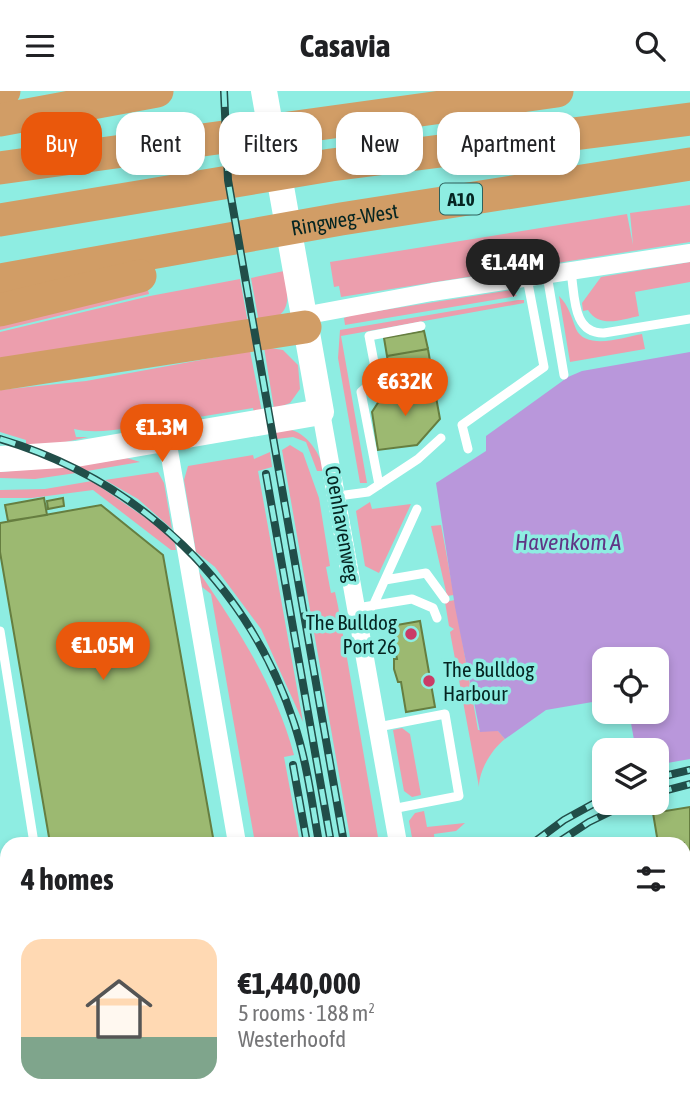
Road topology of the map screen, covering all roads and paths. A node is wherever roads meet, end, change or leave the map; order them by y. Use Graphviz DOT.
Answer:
graph roads {
  1 [pos="264,91"];
  2 [pos="557,91"];
  3 [pos="143,94"];
  4 [pos="690,119"];
  5 [pos="0,120"];
  6 [pos="205,137"];
  7 [pos="116,145"];
  8 [pos="116,148"];
  9 [pos="0,150"];
  10 [pos="690,164"];
  11 [pos="0,168"];
  12 [pos="0,199"];
  13 [pos="66,210"];
  14 [pos="0,221"];
  15 [pos="690,253"];
  16 [pos="157,262"];
  17 [pos="571,272"];
  18 [pos="547,275"];
  19 [pos="527,278"];
  20 [pos="0,280"];
  21 [pos="0,310"];
  22 [pos="690,319"];
  23 [pos="304,321"];
  24 [pos="421,326"];
  25 [pos="0,374"];
  26 [pos="564,375"];
  27 [pos="321,412"];
  28 [pos="441,438"];
  29 [pos="167,439"];
  30 [pos="468,449"];
  31 [pos="0,460"];
  32 [pos="379,485"];
  33 [pos="338,496"];
  34 [pos="417,509"];
  35 [pos="385,580"];
  36 [pos="444,599"];
  37 [pos="365,607"];
  38 [pos="437,618"];
  39 [pos="0,631"];
  40 [pos="378,727"];
  41 [pos="392,809"];
  42 [pos="33,837"];
  43 [pos="236,837"];
  44 [pos="397,837"];
  1 -- 23 [label="main road"];
  2 -- 6 [label="highway"];
  3 -- 5 [label="highway"];
  4 -- 13 [label="highway"];
  7 -- 9 [label="highway"];
  8 -- 11 [label="highway"];
  10 -- 16 [label="highway, Ringweg-West / A10"];
  12 -- 13 [label="highway"];
  13 -- 14 [label="highway"];
  15 -- 17 [label="street"];
  16 -- 20 [label="highway, A10"];
  16 -- 21 [label="highway, A10"];
  17 -- 18 [label="street"];
  17 -- 22 [label="lane"];
  18 -- 19 [label="street"];
  18 -- 26 [label="lane"];
  19 -- 23 [label="street"];
  19 -- 30 [label="lane"];
  23 -- 25 [label="highway"];
  23 -- 27 [label="main road"];
  24 -- 32 [label="lane"];
  27 -- 29 [label="main road"];
  27 -- 33 [label="street, Coenhavenweg"];
  28 -- 32 [label="lane"];
  29 -- 31 [label="main road"];
  29 -- 43 [label="street"];
  32 -- 33 [label="lane"];
  33 -- 37 [label="street, Coenhavenweg"];
  34 -- 35 [label="lane"];
  35 -- 36 [label="lane"];
  35 -- 37 [label="lane"];
  37 -- 38 [label="lane"];
  37 -- 40 [label="street, Coenhavenweg"];
  39 -- 42 [label="lane"];
  40 -- 41 [label="street, Coenhavenweg"];
  40 -- 41 [label="lane"];
  41 -- 44 [label="street, Coenhavenweg"];
}
